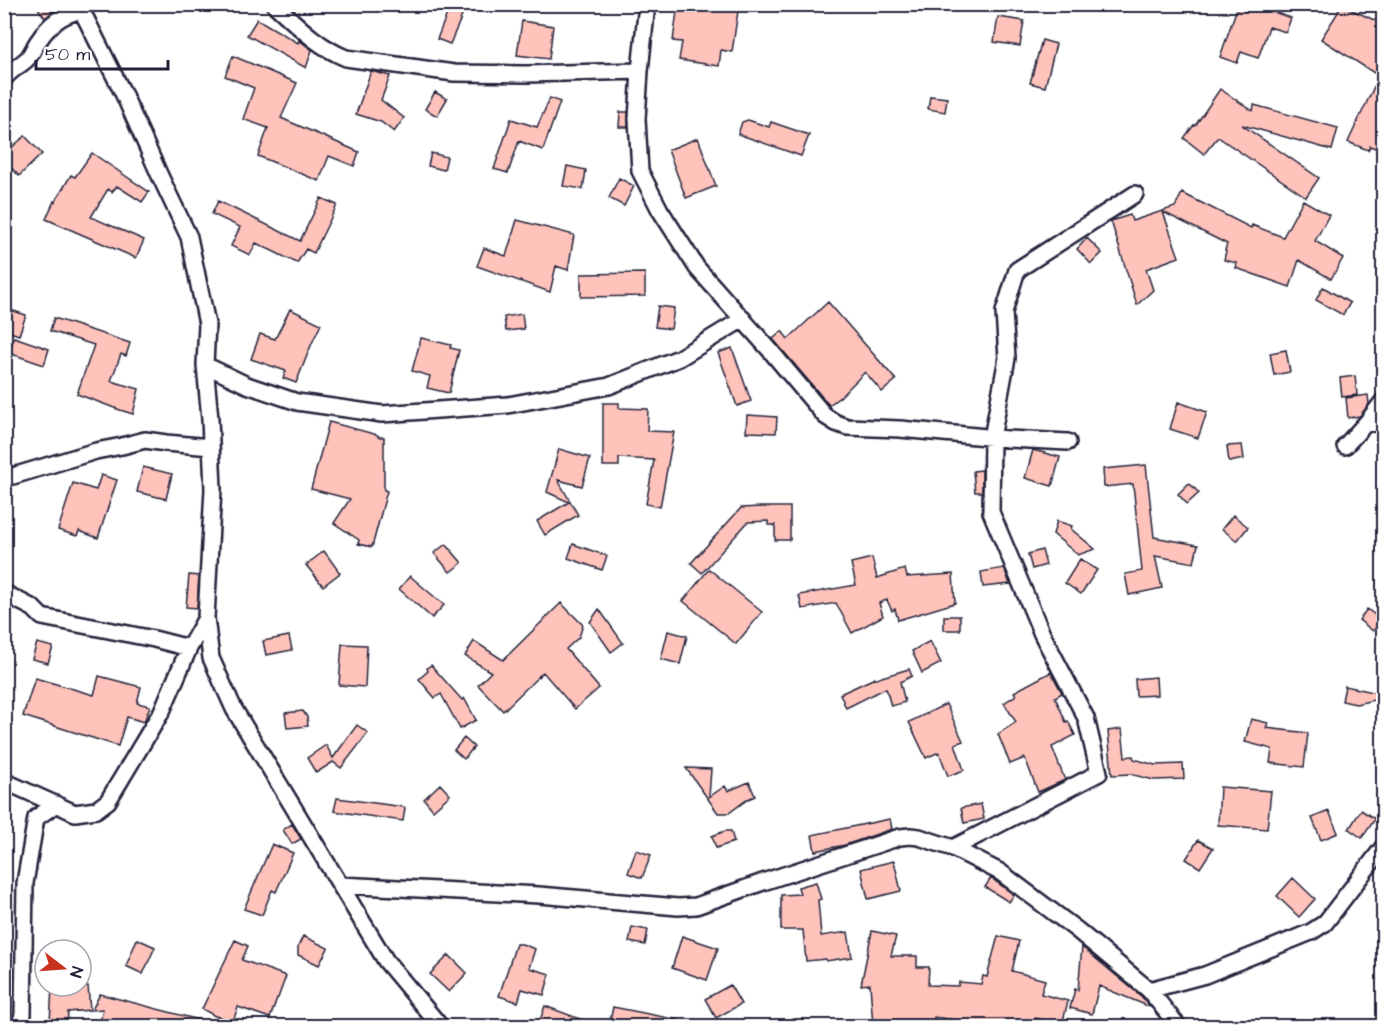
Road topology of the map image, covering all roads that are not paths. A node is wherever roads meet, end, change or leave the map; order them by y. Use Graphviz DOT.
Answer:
graph roads {
  1 [pos="274,4"];
  2 [pos="647,4"];
  3 [pos="79,7"];
  4 [pos="640,71"];
  5 [pos="4,79"];
  6 [pos="1135,194"];
  7 [pos="743,319"];
  8 [pos="205,365"];
  9 [pos="1383,400"];
  10 [pos="1367,422"];
  11 [pos="1383,425"];
  12 [pos="992,438"];
  13 [pos="1068,442"];
  14 [pos="1345,446"];
  15 [pos="211,447"];
  16 [pos="4,474"];
  17 [pos="4,594"];
  18 [pos="206,618"];
  19 [pos="189,648"];
  20 [pos="4,781"];
  21 [pos="56,804"];
  22 [pos="1383,846"];
  23 [pos="953,848"];
  24 [pos="340,885"];
  25 [pos="1149,990"];
  26 [pos="20,1026"];
  27 [pos="440,1026"];
  28 [pos="1178,1026"];
  1 -- 4 [label="street"];
  2 -- 4 [label="street"];
  3 -- 5 [label="street"];
  3 -- 8 [label="street"];
  4 -- 7 [label="street"];
  6 -- 12 [label="street"];
  7 -- 8 [label="street"];
  7 -- 12 [label="street"];
  8 -- 15 [label="street"];
  9 -- 10 [label="street"];
  10 -- 11 [label="street"];
  10 -- 14 [label="street"];
  12 -- 13 [label="street"];
  12 -- 23 [label="street"];
  15 -- 16 [label="street"];
  15 -- 18 [label="street"];
  17 -- 19 [label="street"];
  18 -- 19 [label="street"];
  18 -- 24 [label="street"];
  19 -- 21 [label="street"];
  20 -- 21 [label="street"];
  21 -- 26 [label="street"];
  22 -- 25 [label="street"];
  23 -- 24 [label="street"];
  23 -- 25 [label="street"];
  24 -- 27 [label="street"];
  25 -- 28 [label="street"];
}
